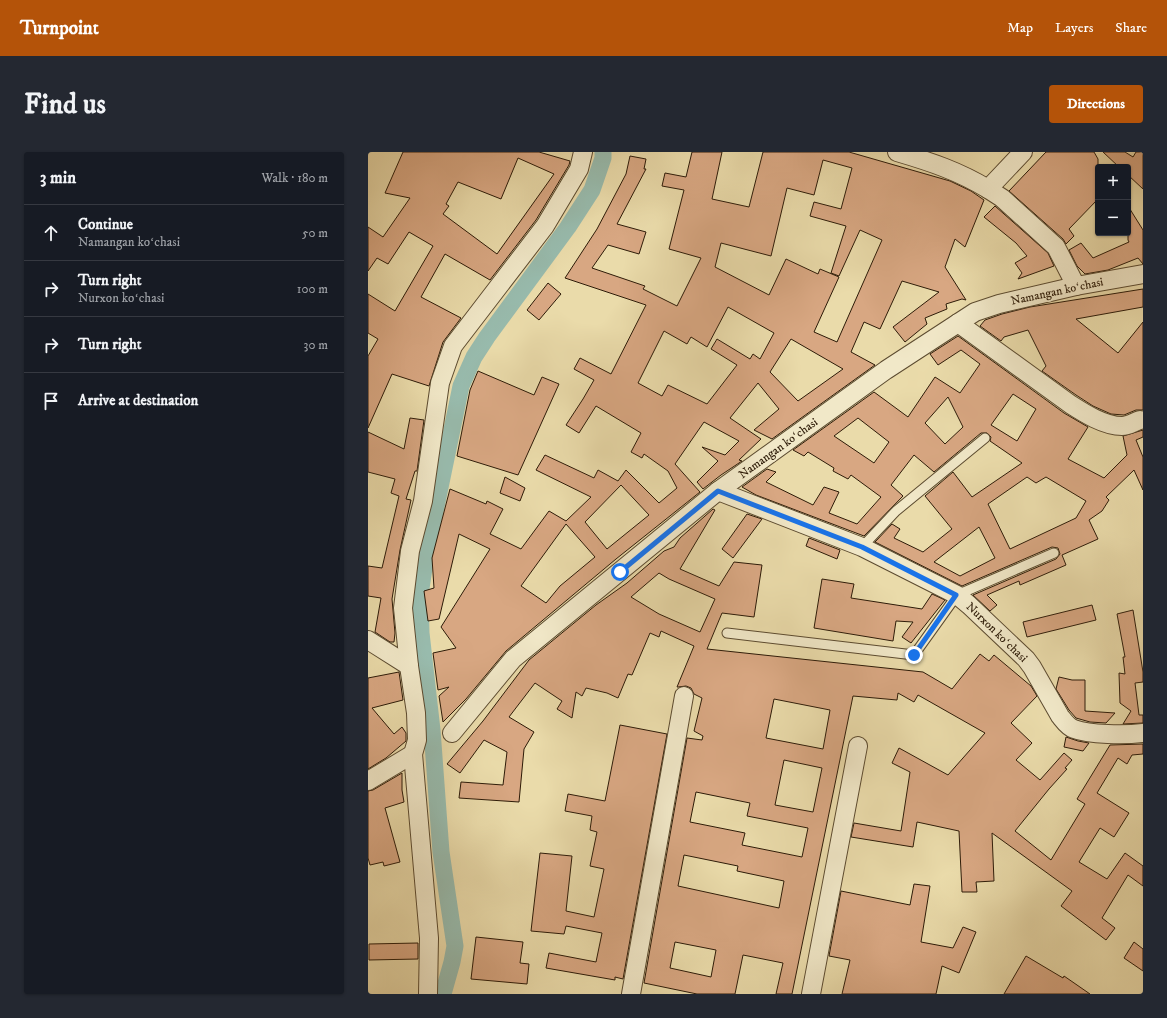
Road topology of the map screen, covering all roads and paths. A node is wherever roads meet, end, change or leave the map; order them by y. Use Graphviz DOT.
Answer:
graph roads {
  1 [pos="583,152"];
  2 [pos="897,152"];
  3 [pos="1024,152"];
  4 [pos="988,189"];
  5 [pos="1143,274"];
  6 [pos="1076,286"];
  7 [pos="958,323"];
  8 [pos="1140,420"];
  9 [pos="985,438"];
  10 [pos="718,491"];
  11 [pos="862,547"];
  12 [pos="1054,553"];
  13 [pos="956,595"];
  14 [pos="727,633"];
  15 [pos="368,640"];
  16 [pos="409,666"];
  17 [pos="684,696"];
  18 [pos="452,733"];
  19 [pos="1143,733"];
  20 [pos="858,746"];
  21 [pos="413,754"];
  22 [pos="368,781"];
  23 [pos="428,994"];
  24 [pos="631,994"];
  25 [pos="811,994"];
  1 -- 16 [label="street"];
  2 -- 4 [label="street"];
  3 -- 4 [label="street"];
  4 -- 6 [label="street"];
  5 -- 6 [label="street, Namangan koʻchasi"];
  6 -- 7 [label="street, Namangan koʻchasi"];
  7 -- 8 [label="street"];
  7 -- 10 [label="street, Namangan koʻchasi"];
  9 -- 11 [label="lane"];
  10 -- 11 [label="street, Nurxon koʻchasi"];
  10 -- 18 [label="street, Namangan koʻchasi"];
  11 -- 13 [label="street, Nurxon koʻchasi"];
  12 -- 13 [label="lane"];
  13 -- 14 [label="lane"];
  13 -- 19 [label="street, Nurxon koʻchasi"];
  15 -- 16 [label="street"];
  16 -- 21 [label="street"];
  17 -- 24 [label="street"];
  20 -- 25 [label="street"];
  21 -- 22 [label="street"];
  21 -- 23 [label="street"];
}
